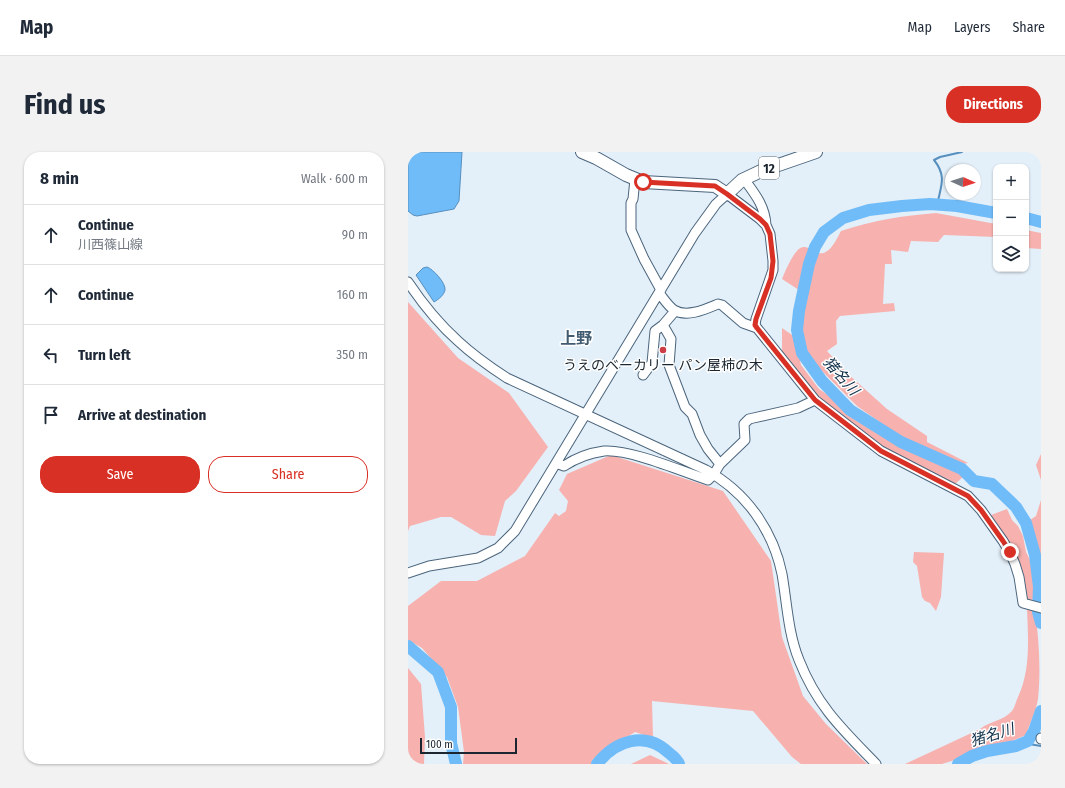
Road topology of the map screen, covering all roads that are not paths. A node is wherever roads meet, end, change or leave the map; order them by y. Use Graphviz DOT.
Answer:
graph roads {
  1 [pos="582,152"];
  2 [pos="816,152"];
  3 [pos="635,179"];
  4 [pos="744,179"];
  5 [pos="727,194"];
  6 [pos="766,225"];
  7 [pos="408,282"];
  8 [pos="660,292"];
  9 [pos="675,311"];
  10 [pos="663,325"];
  11 [pos="757,328"];
  12 [pos="642,375"];
  13 [pos="815,400"];
  14 [pos="586,415"];
  15 [pos="556,463"];
  16 [pos="720,464"];
  17 [pos="714,474"];
  18 [pos="408,573"];
  19 [pos="1041,608"];
  20 [pos="876,764"];
  1 -- 3 [label="main road"];
  2 -- 4 [label="main road, 12"];
  3 -- 5 [label="main road"];
  3 -- 8 [label="street"];
  4 -- 5 [label="main road, 12"];
  4 -- 6 [label="street"];
  5 -- 6 [label="street"];
  5 -- 8 [label="street"];
  6 -- 11 [label="street"];
  7 -- 14 [label="street"];
  8 -- 9 [label="street"];
  8 -- 14 [label="street"];
  9 -- 10 [label="street"];
  9 -- 11 [label="street"];
  10 -- 12 [label="street"];
  10 -- 16 [label="street"];
  11 -- 13 [label="street"];
  13 -- 16 [label="street"];
  13 -- 19 [label="street"];
  14 -- 15 [label="street"];
  14 -- 17 [label="street"];
  15 -- 17 [label="street"];
  15 -- 18 [label="street"];
  16 -- 17 [label="street"];
  17 -- 20 [label="street"];
}
